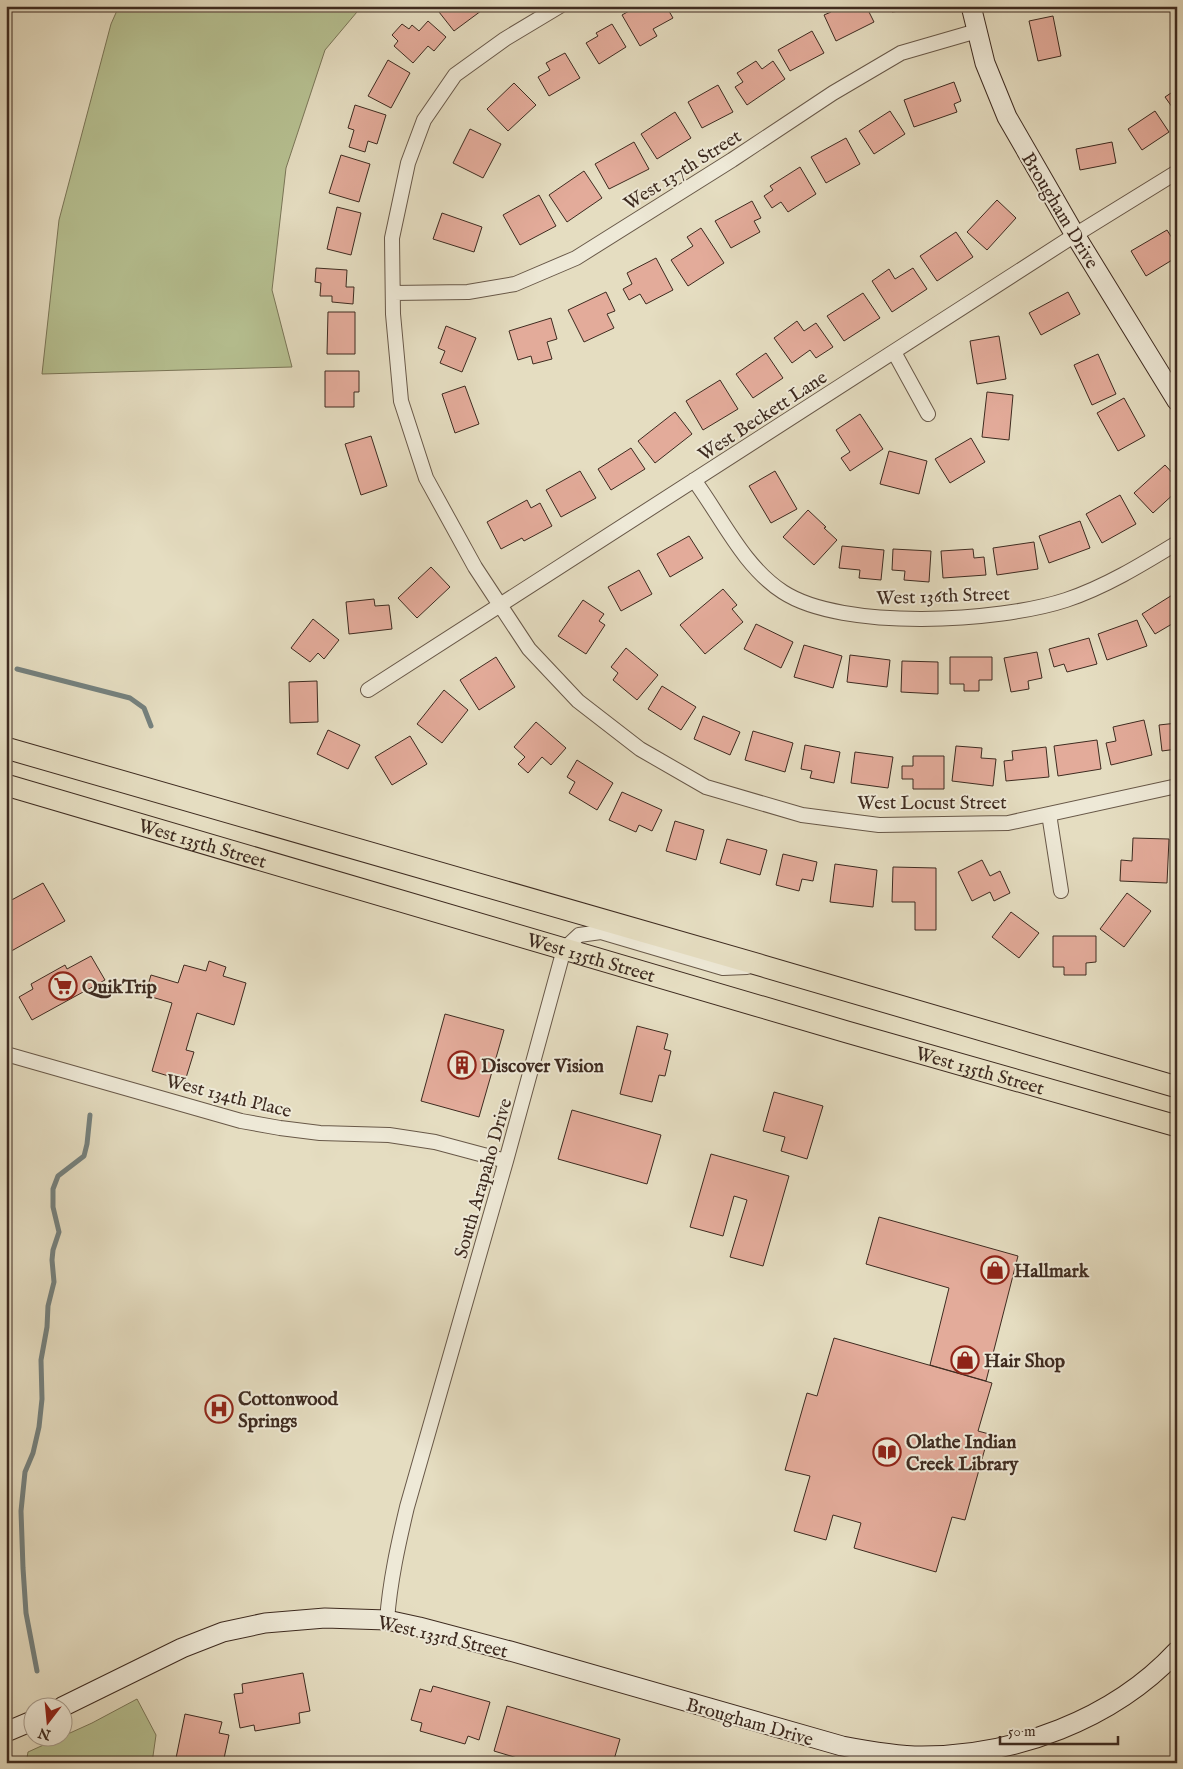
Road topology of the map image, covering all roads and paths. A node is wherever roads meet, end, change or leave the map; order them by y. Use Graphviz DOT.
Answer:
graph roads {
  1 [pos="560,6"];
  2 [pos="971,6"];
  3 [pos="977,31"];
  4 [pos="1177,172"];
  5 [pos="1075,235"];
  6 [pos="393,293"];
  7 [pos="894,352"];
  8 [pos="1177,400"];
  9 [pos="928,414"];
  10 [pos="694,480"];
  11 [pos="1177,543"];
  12 [pos="500,605"];
  13 [pos="368,690"];
  14 [pos="6,748"];
  15 [pos="6,784"];
  16 [pos="1177,786"];
  17 [pos="1049,814"];
  18 [pos="1061,891"];
  19 [pos="564,949"];
  20 [pos="763,966"];
  21 [pos="6,1054"];
  22 [pos="1177,1087"];
  23 [pos="1177,1126"];
  24 [pos="506,1161"];
  25 [pos="387,1620"];
  26 [pos="1177,1652"];
  27 [pos="656,1694"];
  28 [pos="72,1702"];
  29 [pos="22,1725"];
  30 [pos="6,1732"];
  1 -- 6 [label="street, West Locust Street"];
  2 -- 3 [label="street, Brougham Drive"];
  3 -- 5 [label="street, Brougham Drive"];
  3 -- 6 [label="street, West 137th Street"];
  4 -- 5 [label="street, West Beckett Lane"];
  5 -- 7 [label="street, West Beckett Lane"];
  5 -- 8 [label="street, Brougham Drive"];
  6 -- 12 [label="street, West Locust Street"];
  7 -- 9 [label="street"];
  7 -- 10 [label="street, West Beckett Lane"];
  10 -- 11 [label="street, West 136th Street"];
  10 -- 12 [label="street, West Beckett Lane"];
  12 -- 13 [label="street, West Beckett Lane"];
  12 -- 17 [label="street, West Locust Street"];
  14 -- 20 [label="main road, West 135th Street"];
  15 -- 19 [label="main road, West 135th Street"];
  16 -- 17 [label="street, West Locust Street"];
  17 -- 18 [label="street"];
  19 -- 20 [label="street"];
  19 -- 23 [label="main road, West 135th Street"];
  19 -- 24 [label="street, South Arapaho Drive"];
  20 -- 22 [label="main road, West 135th Street"];
  21 -- 24 [label="street, West 134th Place"];
  24 -- 25 [label="street, South Arapaho Drive"];
  25 -- 27 [label="street, West 133rd Street"];
  25 -- 28 [label="street, West 133rd Street"];
  26 -- 27 [label="street, Brougham Drive"];
  29 -- 30 [label="street"];
}
